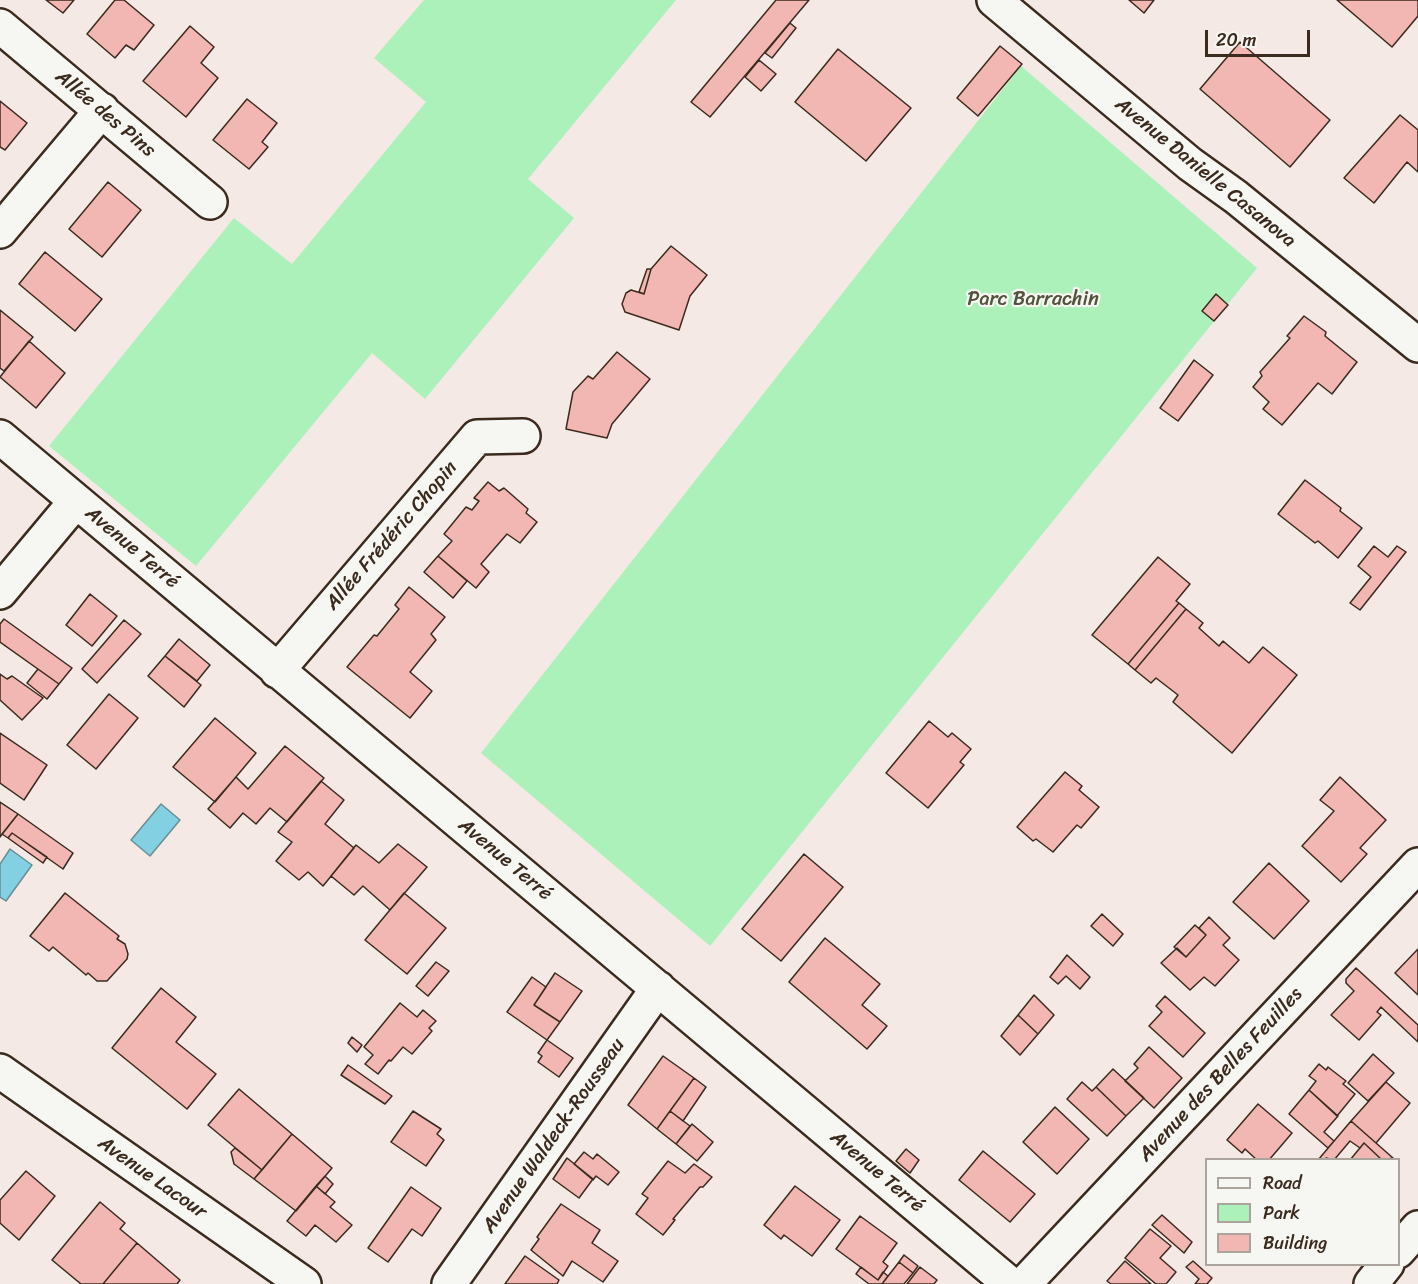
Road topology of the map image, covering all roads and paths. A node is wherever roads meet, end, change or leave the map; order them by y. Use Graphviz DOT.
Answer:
graph roads {
  1 [pos="994,0"];
  2 [pos="0,26"];
  3 [pos="102,110"];
  4 [pos="210,202"];
  5 [pos="0,231"];
  6 [pos="1418,345"];
  7 [pos="523,436"];
  8 [pos="0,437"];
  9 [pos="76,501"];
  10 [pos="0,592"];
  11 [pos="277,671"];
  12 [pos="1418,866"];
  13 [pos="658,988"];
  14 [pos="0,1071"];
  15 [pos="1418,1227"];
  16 [pos="1400,1249"];
  17 [pos="1385,1266"];
  18 [pos="304,1284"];
  19 [pos="448,1284"];
  20 [pos="1010,1284"];
  21 [pos="1024,1284"];
  22 [pos="1371,1284"];
  1 -- 6 [label="street, Avenue Danielle Casanova"];
  2 -- 3 [label="street, Allée des Pins"];
  3 -- 4 [label="street, Allée des Pins"];
  3 -- 5 [label="street"];
  7 -- 11 [label="street, Allée Frédéric Chopin"];
  8 -- 9 [label="street, Avenue Terré"];
  9 -- 10 [label="street"];
  9 -- 11 [label="street, Avenue Terré"];
  11 -- 13 [label="street, Avenue Terré"];
  12 -- 21 [label="street, Avenue des Belles Feuilles"];
  13 -- 19 [label="street, Avenue Waldeck-Rousseau"];
  13 -- 20 [label="street, Avenue Terré"];
  14 -- 18 [label="street, Avenue Lacour"];
  15 -- 16 [label="street"];
  17 -- 22 [label="street"];
}
